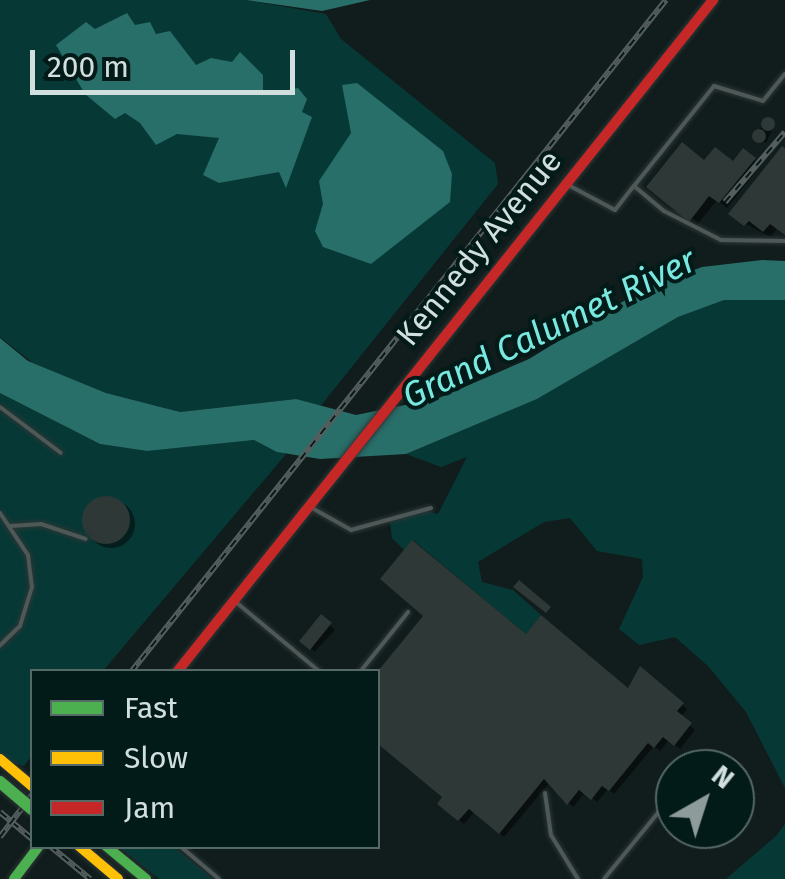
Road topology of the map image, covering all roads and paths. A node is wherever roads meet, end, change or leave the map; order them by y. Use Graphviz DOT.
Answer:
graph roads {
  1 [pos="713,0"];
  2 [pos="785,74"];
  3 [pos="566,184"];
  4 [pos="634,186"];
  5 [pos="785,242"];
  6 [pos="0,408"];
  7 [pos="61,452"];
  8 [pos="308,506"];
  9 [pos="431,508"];
  10 [pos="0,513"];
  11 [pos="11,526"];
  12 [pos="86,539"];
  13 [pos="234,600"];
  14 [pos="408,612"];
  15 [pos="0,645"];
  16 [pos="179,669"];
  17 [pos="316,669"];
  18 [pos="362,669"];
  19 [pos="1,760"];
  20 [pos="0,782"];
  21 [pos="30,784"];
  22 [pos="545,792"];
  23 [pos="30,807"];
  24 [pos="655,817"];
  25 [pos="37,849"];
  26 [pos="82,849"];
  27 [pos="110,849"];
  28 [pos="184,849"];
  29 [pos="14,879"];
  30 [pos="118,879"];
  31 [pos="146,879"];
  32 [pos="219,879"];
  33 [pos="578,879"];
  34 [pos="604,879"];
  1 -- 3 [label="main road, Kennedy Avenue"];
  2 -- 4 [label="lane"];
  3 -- 4 [label="lane"];
  3 -- 8 [label="main road, Kennedy Avenue"];
  4 -- 5 [label="lane"];
  6 -- 7 [label="lane"];
  8 -- 9 [label="lane"];
  8 -- 13 [label="main road, Kennedy Avenue"];
  10 -- 11 [label="lane"];
  11 -- 12 [label="lane"];
  11 -- 15 [label="lane"];
  13 -- 16 [label="main road, Kennedy Avenue"];
  13 -- 17 [label="lane"];
  14 -- 18 [label="lane"];
  19 -- 21 [label="main road"];
  20 -- 23 [label="main road, bridge"];
  22 -- 33 [label="lane"];
  24 -- 34 [label="lane"];
  25 -- 29 [label="main road"];
  26 -- 30 [label="main road"];
  27 -- 31 [label="main road"];
  28 -- 32 [label="lane"];
}
